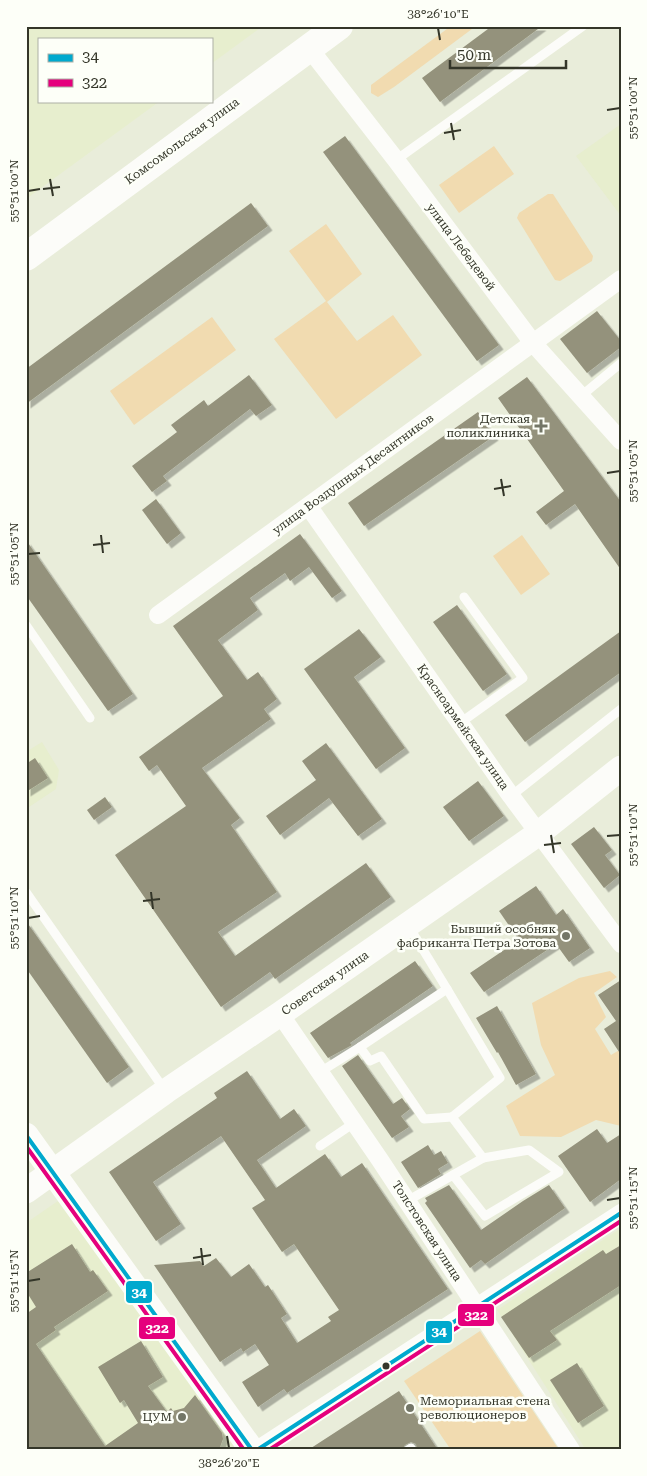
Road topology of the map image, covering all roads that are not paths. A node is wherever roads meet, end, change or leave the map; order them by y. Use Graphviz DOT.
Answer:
graph roads {
  1 [pos="339,26"];
  2 [pos="583,26"];
  3 [pos="310,48"];
  4 [pos="396,160"];
  5 [pos="26,257"];
  6 [pos="621,279"];
  7 [pos="533,343"];
  8 [pos="621,363"];
  9 [pos="581,396"];
  10 [pos="621,441"];
  11 [pos="308,507"];
  12 [pos="464,597"];
  13 [pos="158,616"];
  14 [pos="26,625"];
  15 [pos="621,709"];
  16 [pos="90,718"];
  17 [pos="460,723"];
  18 [pos="621,768"];
  19 [pos="511,796"];
  20 [pos="539,833"];
  21 [pos="26,892"];
  22 [pos="408,925"];
  23 [pos="621,944"];
  24 [pos="447,989"];
  25 [pos="280,1014"];
  26 [pos="360,1047"];
  27 [pos="320,1072"];
  28 [pos="166,1091"];
  29 [pos="452,1117"];
  30 [pos="354,1123"];
  31 [pos="26,1135"];
  32 [pos="320,1146"];
  33 [pos="483,1158"];
  34 [pos="53,1173"];
  35 [pos="454,1175"];
  36 [pos="26,1191"];
  37 [pos="407,1201"];
  38 [pos="621,1213"];
  39 [pos="477,1307"];
  40 [pos="252,1450"];
  41 [pos="257,1450"];
  42 [pos="571,1450"];
  1 -- 3 [label="main road, Комсомольская улица"];
  2 -- 4 [label="lane"];
  3 -- 4 [label="street, улица Лебедевой"];
  3 -- 5 [label="main road, Комсомольская улица"];
  4 -- 7 [label="street, улица Лебедевой"];
  6 -- 7 [label="street, улица Воздушных Десантников"];
  7 -- 9 [label="street, улица Лебедевой"];
  7 -- 11 [label="street, улица Воздушных Десантников"];
  8 -- 9 [label="lane"];
  9 -- 10 [label="street, улица Лебедевой"];
  11 -- 13 [label="street, улица Воздушных Десантников"];
  11 -- 17 [label="street, Красноармейская улица"];
  12 -- 17 [label="lane"];
  14 -- 16 [label="lane"];
  15 -- 19 [label="lane"];
  17 -- 19 [label="street, Красноармейская улица"];
  18 -- 20 [label="street, Советская улица"];
  19 -- 20 [label="street, Красноармейская улица"];
  20 -- 22 [label="street, Советская улица"];
  20 -- 23 [label="street, Красноармейская улица"];
  21 -- 28 [label="lane"];
  22 -- 24 [label="lane"];
  22 -- 25 [label="street, Советская улица"];
  24 -- 26 [label="lane"];
  24 -- 29 [label="lane"];
  25 -- 27 [label="street, Толстовская улица"];
  25 -- 28 [label="street, Советская улица"];
  26 -- 27 [label="lane"];
  26 -- 29 [label="lane"];
  27 -- 30 [label="street, Толстовская улица"];
  28 -- 34 [label="street, Советская улица"];
  29 -- 33 [label="lane"];
  30 -- 32 [label="lane"];
  30 -- 37 [label="street, Толстовская улица"];
  31 -- 34 [label="street"];
  33 -- 35 [label="lane"];
  33 -- 35 [label="lane"];
  34 -- 36 [label="street, Советская улица"];
  34 -- 40 [label="street"];
  35 -- 37 [label="lane"];
  37 -- 39 [label="street, Толстовская улица"];
  38 -- 39 [label="street"];
  39 -- 41 [label="street"];
  39 -- 42 [label="street, Толстовская улица"];
}
